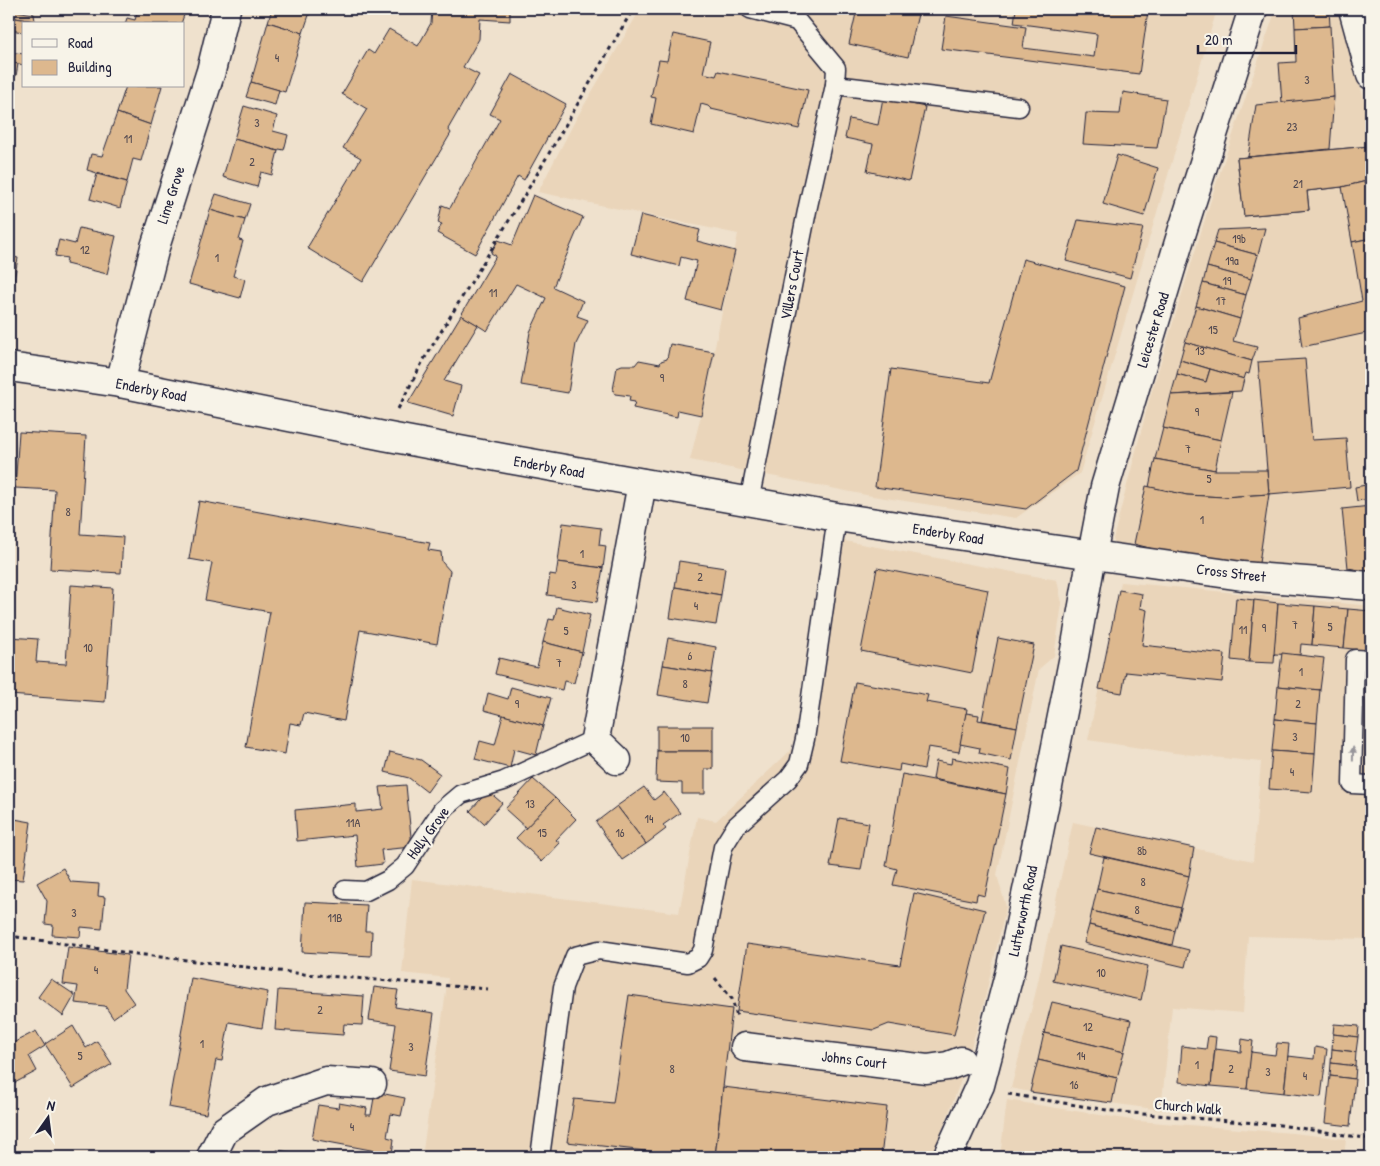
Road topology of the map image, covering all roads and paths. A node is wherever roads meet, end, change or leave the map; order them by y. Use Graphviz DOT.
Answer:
graph roads {
  1 [pos="226,9"];
  2 [pos="633,9"];
  3 [pos="750,9"];
  4 [pos="1253,9"];
  5 [pos="1353,9"];
  6 [pos="1371,75"];
  7 [pos="835,77"];
  8 [pos="1019,107"];
  9 [pos="9,367"];
  10 [pos="120,383"];
  11 [pos="384,436"];
  12 [pos="642,483"];
  13 [pos="749,502"];
  14 [pos="837,517"];
  15 [pos="1092,555"];
  16 [pos="1371,586"];
  17 [pos="1074,656"];
  18 [pos="1371,660"];
  19 [pos="595,739"];
  20 [pos="618,760"];
  21 [pos="1371,785"];
  22 [pos="345,890"];
  23 [pos="9,941"];
  24 [pos="698,958"];
  25 [pos="488,989"];
  26 [pos="745,1047"];
  27 [pos="961,1061"];
  28 [pos="372,1084"];
  29 [pos="1003,1093"];
  30 [pos="1371,1139"];
  31 [pos="211,1157"];
  32 [pos="540,1157"];
  33 [pos="946,1157"];
  1 -- 10 [label="street, Lime Grove"];
  2 -- 11 [label="path"];
  3 -- 7 [label="lane"];
  4 -- 15 [label="street, Leicester Road"];
  5 -- 6 [label="street"];
  7 -- 8 [label="lane"];
  7 -- 13 [label="lane, Villers Court"];
  9 -- 10 [label="street, Enderby Road"];
  10 -- 11 [label="street, Enderby Road"];
  11 -- 12 [label="street, Enderby Road"];
  12 -- 13 [label="street, Enderby Road"];
  12 -- 19 [label="street"];
  13 -- 14 [label="street, Enderby Road"];
  14 -- 15 [label="street, Enderby Road"];
  14 -- 24 [label="lane"];
  15 -- 16 [label="street, Cross Street"];
  15 -- 17 [label="street, Leicester Road"];
  17 -- 33 [label="street, Lutterworth Road"];
  21 -- 18 [label="lane, one-way"];
  19 -- 20 [label="street"];
  19 -- 22 [label="lane, Holly Grove"];
  23 -- 25 [label="path"];
  24 -- 26 [label="path"];
  24 -- 32 [label="lane"];
  26 -- 27 [label="street, Johns Court"];
  28 -- 31 [label="street"];
  29 -- 30 [label="path, Church Walk"];
}
